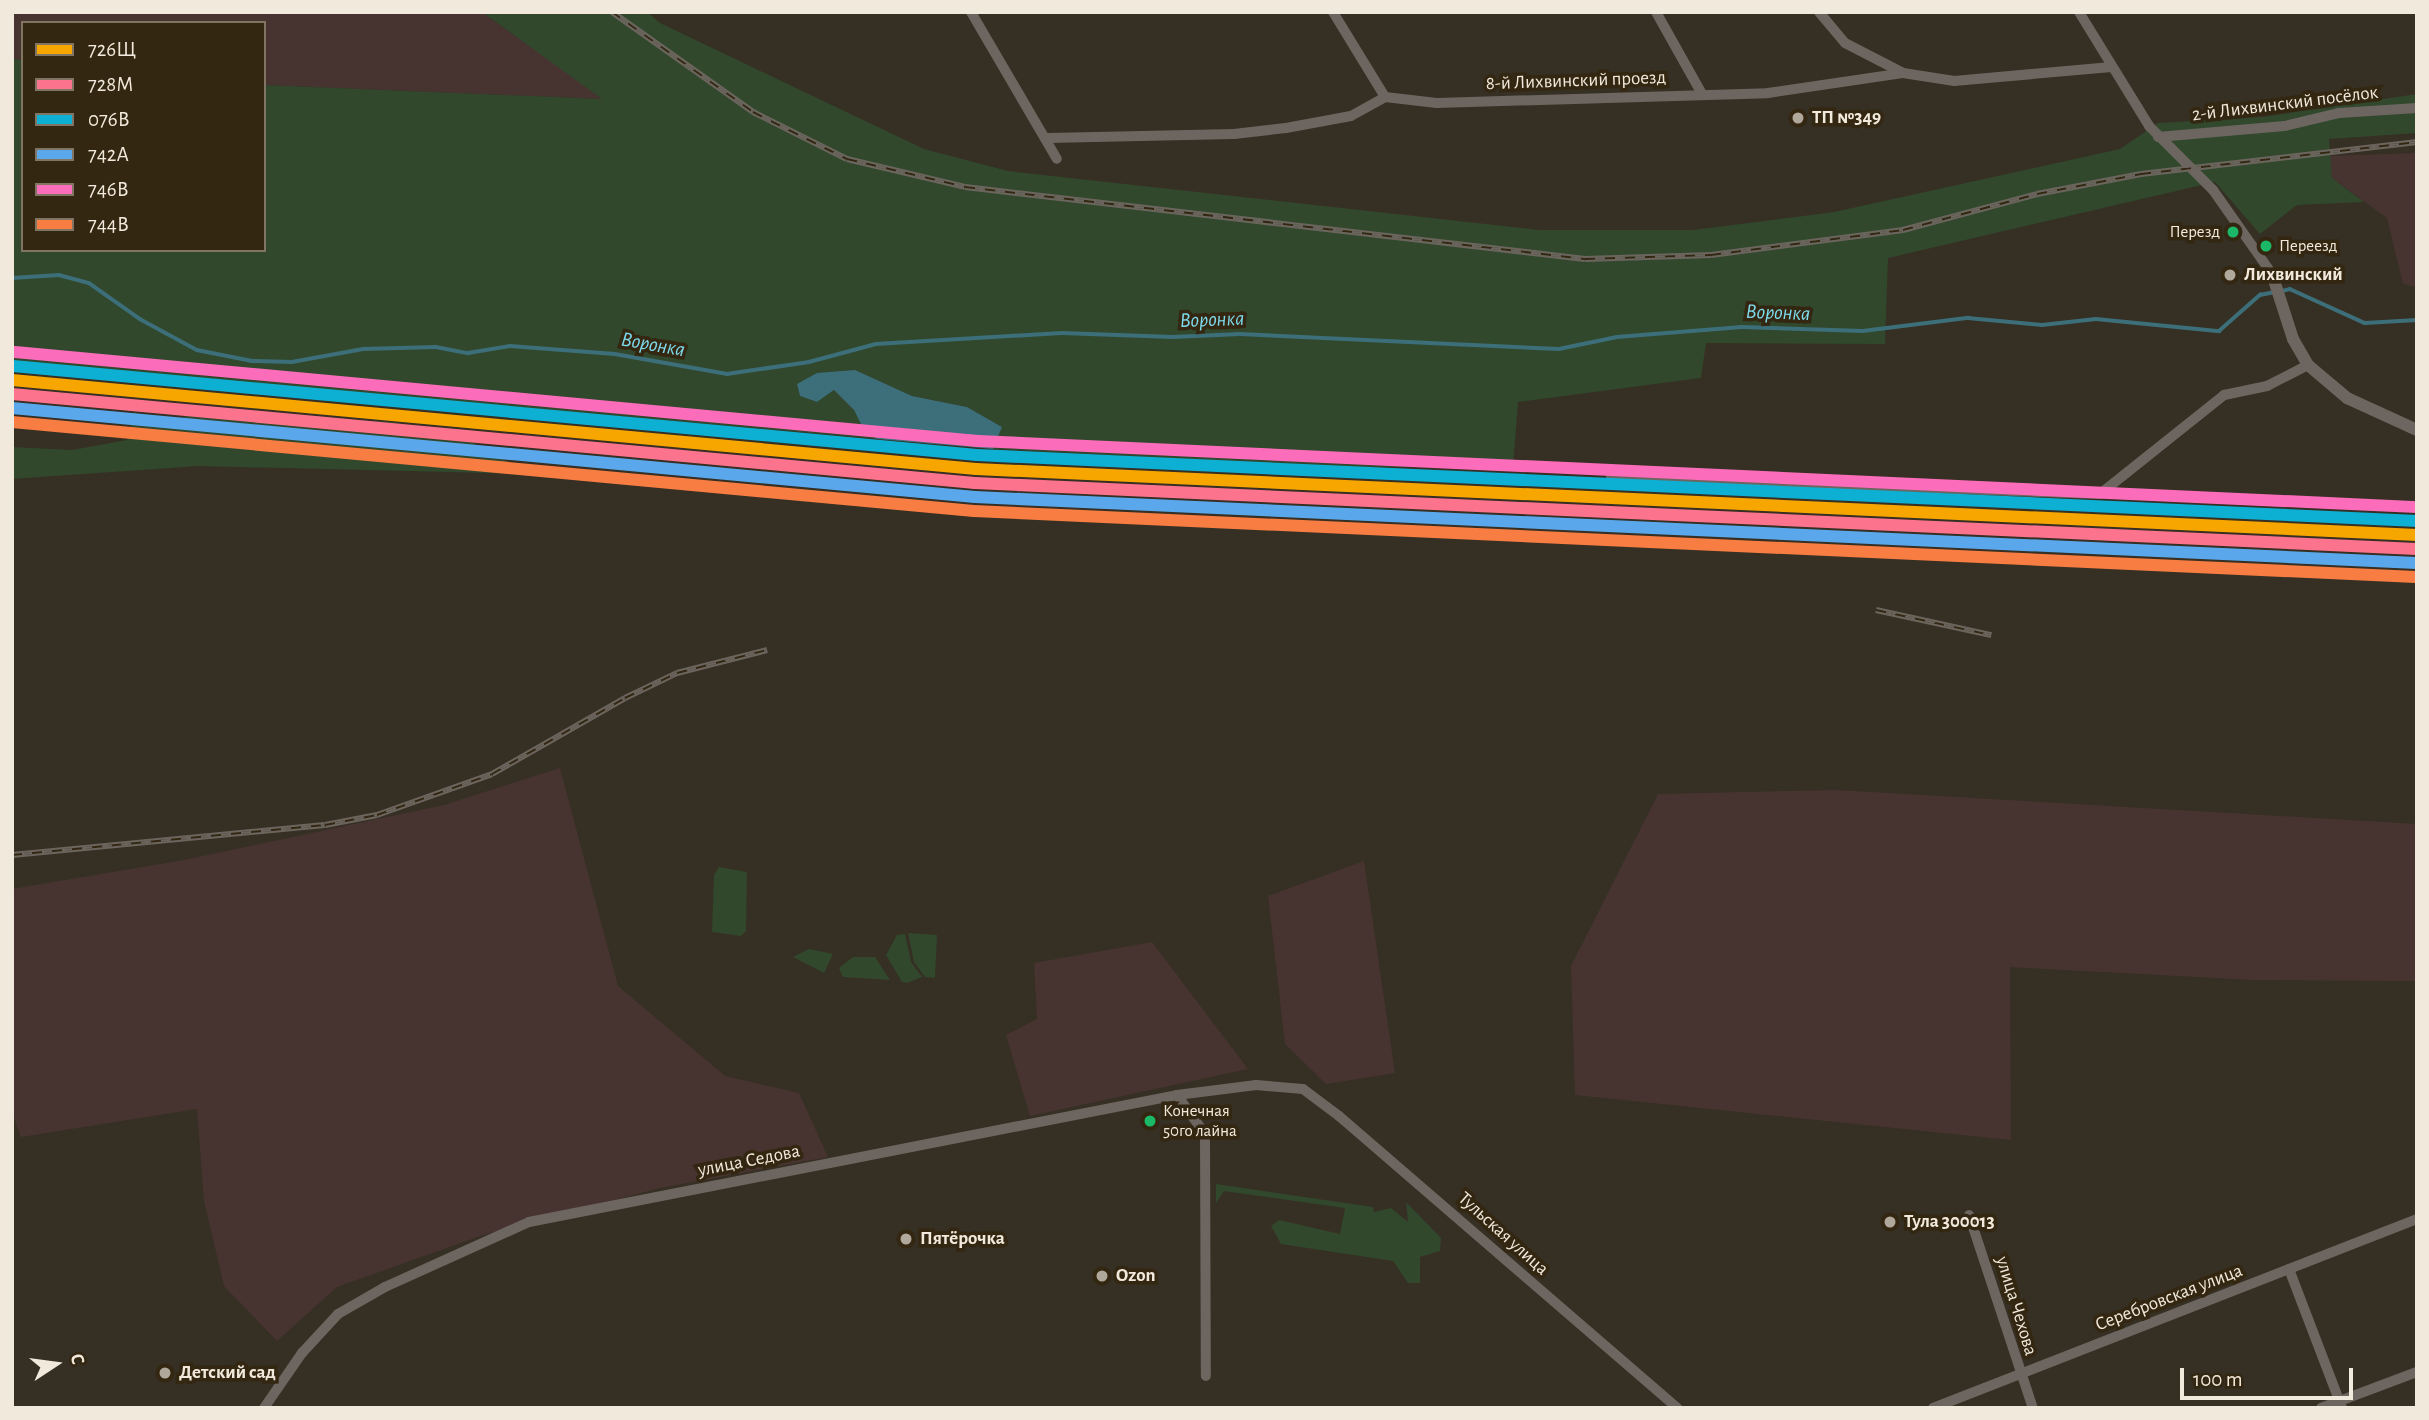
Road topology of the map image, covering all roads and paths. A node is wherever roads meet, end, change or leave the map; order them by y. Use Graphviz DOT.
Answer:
graph roads {
  1 [pos="971,12"];
  2 [pos="1333,12"];
  3 [pos="1656,12"];
  4 [pos="1819,12"];
  5 [pos="2079,12"];
  6 [pos="2111,67"];
  7 [pos="1903,73"];
  8 [pos="1702,94"];
  9 [pos="1385,97"];
  10 [pos="2417,108"];
  11 [pos="2158,137"];
  12 [pos="1048,138"];
  13 [pos="1057,159"];
  14 [pos="2272,274"];
  15 [pos="2308,365"];
  16 [pos="2417,430"];
  17 [pos="1611,477"];
  18 [pos="1303,1090"];
  19 [pos="1177,1095"];
  20 [pos="1969,1215"];
  21 [pos="2417,1219"];
  22 [pos="2289,1269"];
  23 [pos="2417,1372"];
  24 [pos="2020,1374"];
  25 [pos="1206,1376"];
  26 [pos="2341,1404"];
  27 [pos="264,1408"];
  28 [pos="1677,1408"];
  29 [pos="1933,1408"];
  30 [pos="2033,1408"];
  31 [pos="2321,1408"];
  1 -- 12 [label="street"];
  2 -- 9 [label="street"];
  3 -- 8 [label="street"];
  4 -- 7 [label="street"];
  5 -- 6 [label="street"];
  6 -- 7 [label="street, 8-й Лихвинский проезд"];
  6 -- 11 [label="street"];
  7 -- 8 [label="street, 8-й Лихвинский проезд"];
  8 -- 9 [label="street, 8-й Лихвинский проезд"];
  9 -- 12 [label="street"];
  10 -- 11 [label="street, 2-й Лихвинский посёлок"];
  11 -- 14 [label="street"];
  12 -- 13 [label="street"];
  14 -- 15 [label="street"];
  15 -- 16 [label="street"];
  15 -- 17 [label="street"];
  18 -- 19 [label="street, улица Седова"];
  18 -- 28 [label="street, Тульская улица"];
  19 -- 25 [label="street"];
  19 -- 27 [label="street, улица Седова"];
  20 -- 24 [label="street, улица Чехова"];
  21 -- 22 [label="street, Серебровская улица"];
  22 -- 24 [label="street, Серебровская улица"];
  22 -- 26 [label="street"];
  23 -- 26 [label="street"];
  24 -- 29 [label="street, Серебровская улица"];
  24 -- 30 [label="street, улица Чехова"];
  26 -- 31 [label="street"];
}
